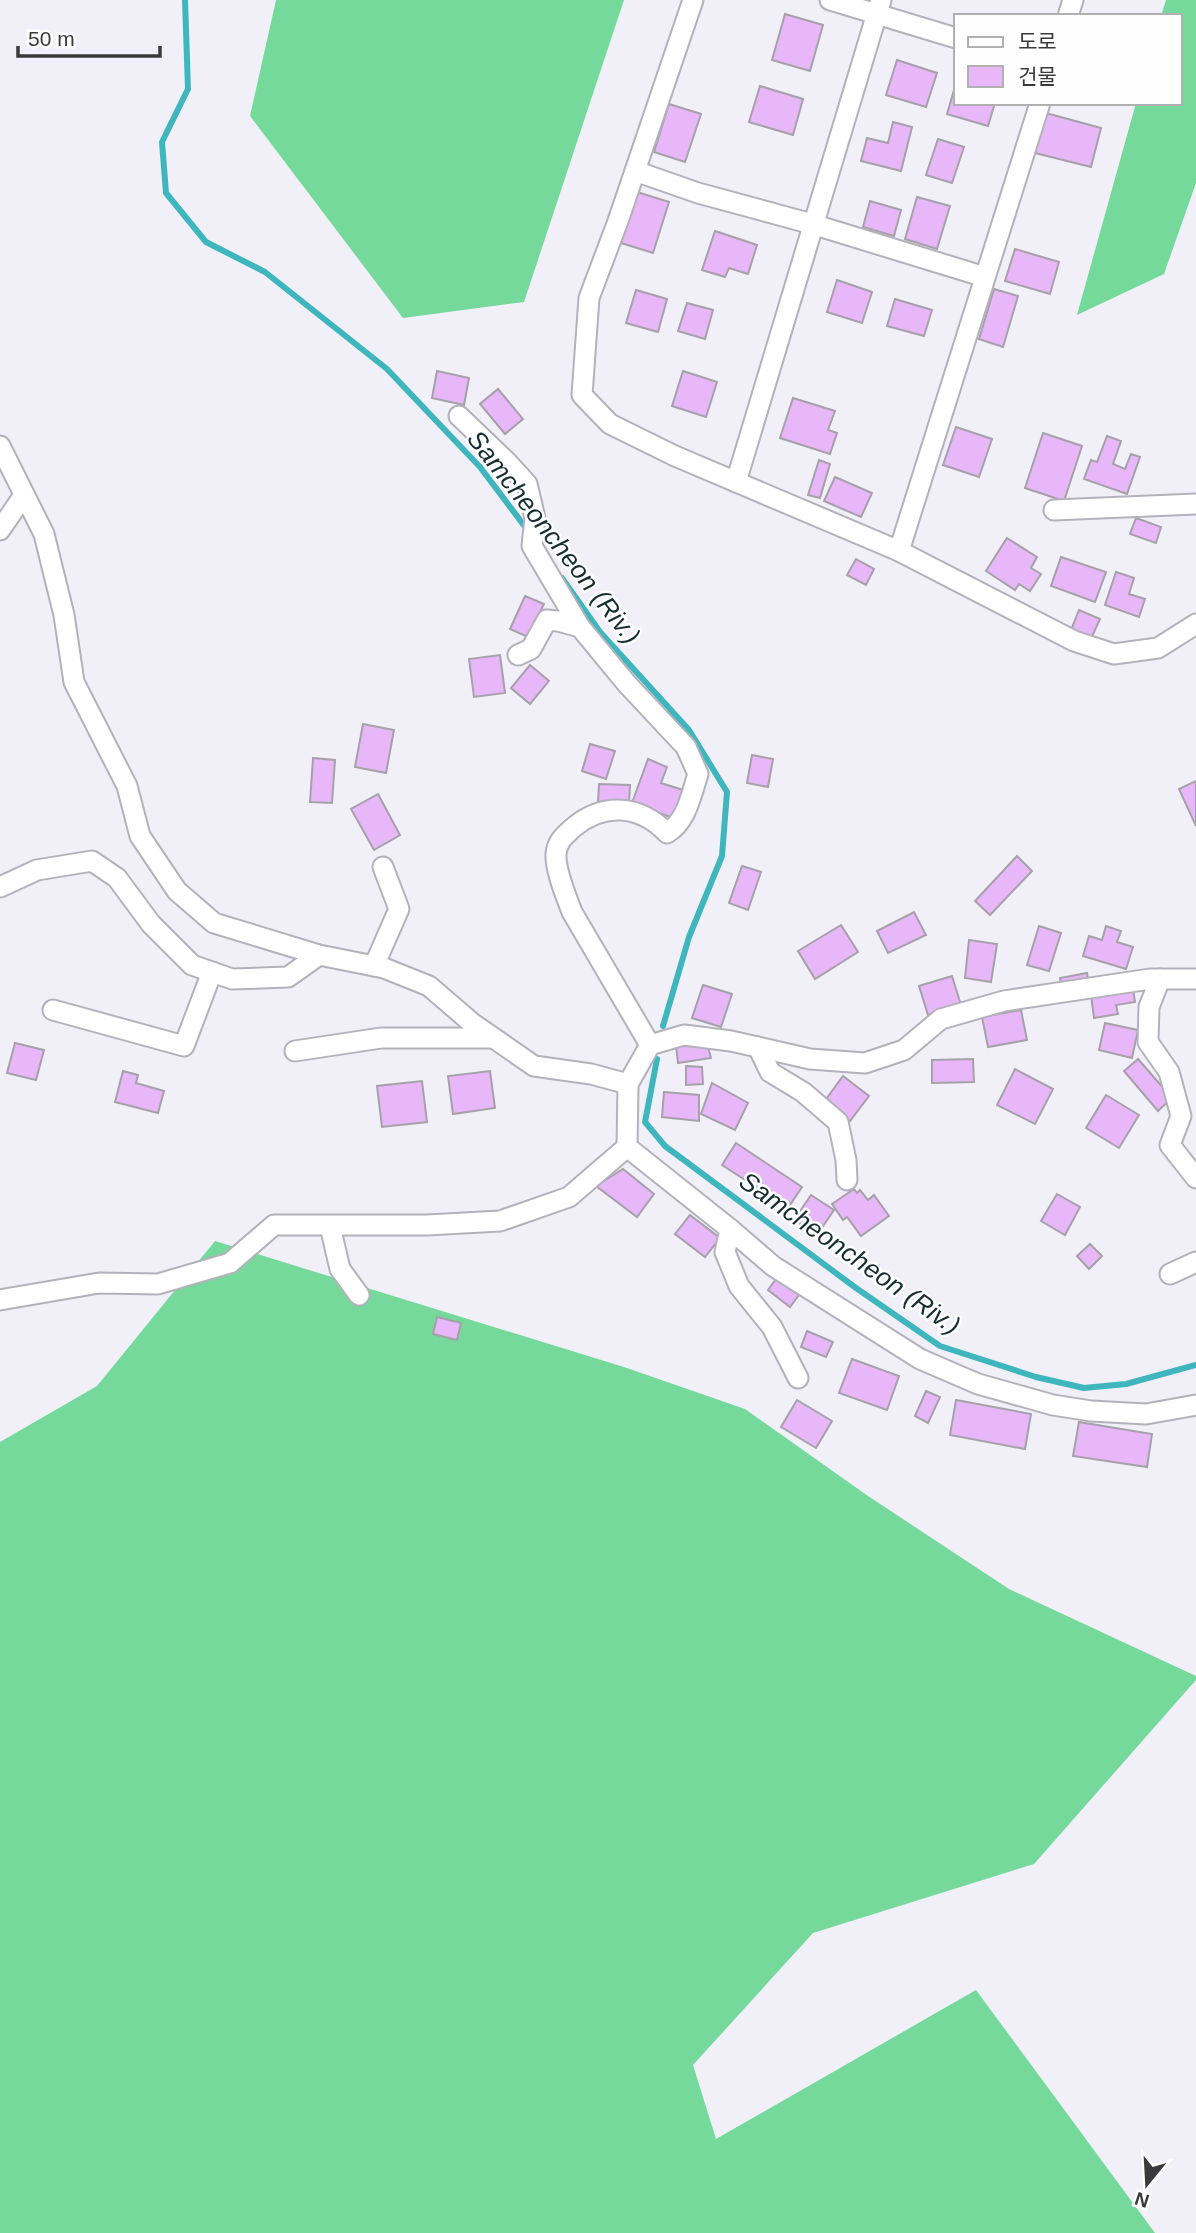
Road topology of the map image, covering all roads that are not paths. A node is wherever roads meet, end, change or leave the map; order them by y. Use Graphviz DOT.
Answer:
graph roads {
  1 [pos="693,0"];
  2 [pos="830,0"];
  3 [pos="879,7"];
  4 [pos="954,37"];
  5 [pos="1039,105"];
  6 [pos="635,171"];
  7 [pos="813,224"];
  8 [pos="985,277"];
  9 [pos="459,416"];
  10 [pos="0,446"];
  11 [pos="736,482"];
  12 [pos="24,495"];
  13 [pos="1196,504"];
  14 [pos="1054,510"];
  15 [pos="0,530"];
  16 [pos="899,551"];
  17 [pos="1196,624"];
  18 [pos="580,627"];
  19 [pos="518,655"];
  20 [pos="383,866"];
  21 [pos="0,887"];
  22 [pos="319,955"];
  23 [pos="374,966"];
  24 [pos="212,972"];
  25 [pos="1160,979"];
  26 [pos="1196,979"];
  27 [pos="53,1010"];
  28 [pos="493,1038"];
  29 [pos="650,1045"];
  30 [pos="758,1047"];
  31 [pos="295,1051"];
  32 [pos="628,1084"];
  33 [pos="628,1147"];
  34 [pos="1196,1178"];
  35 [pos="847,1180"];
  36 [pos="330,1226"];
  37 [pos="730,1229"];
  38 [pos="1196,1262"];
  39 [pos="1170,1274"];
  40 [pos="359,1295"];
  41 [pos="0,1300"];
  42 [pos="798,1378"];
  43 [pos="1196,1405"];
  1 -- 6 [label="street"];
  2 -- 3 [label="street"];
  3 -- 4 [label="street"];
  3 -- 7 [label="street"];
  5 -- 8 [label="street"];
  6 -- 7 [label="street"];
  6 -- 11 [label="street"];
  7 -- 8 [label="street"];
  7 -- 11 [label="street"];
  8 -- 16 [label="street"];
  9 -- 18 [label="street"];
  10 -- 12 [label="street"];
  11 -- 16 [label="street"];
  12 -- 15 [label="street"];
  12 -- 22 [label="street"];
  13 -- 14 [label="street"];
  16 -- 17 [label="street"];
  18 -- 19 [label="street"];
  18 -- 29 [label="street"];
  20 -- 23 [label="street"];
  21 -- 24 [label="street"];
  22 -- 23 [label="street"];
  22 -- 24 [label="street"];
  23 -- 28 [label="street"];
  24 -- 27 [label="street"];
  25 -- 26 [label="street"];
  25 -- 30 [label="street"];
  25 -- 34 [label="street"];
  28 -- 31 [label="street"];
  28 -- 32 [label="street"];
  29 -- 30 [label="street"];
  29 -- 32 [label="street"];
  30 -- 35 [label="street"];
  32 -- 33 [label="street"];
  33 -- 36 [label="street"];
  33 -- 37 [label="street"];
  36 -- 40 [label="street"];
  36 -- 41 [label="street"];
  37 -- 42 [label="street"];
  37 -- 43 [label="street"];
  38 -- 39 [label="street"];
}
